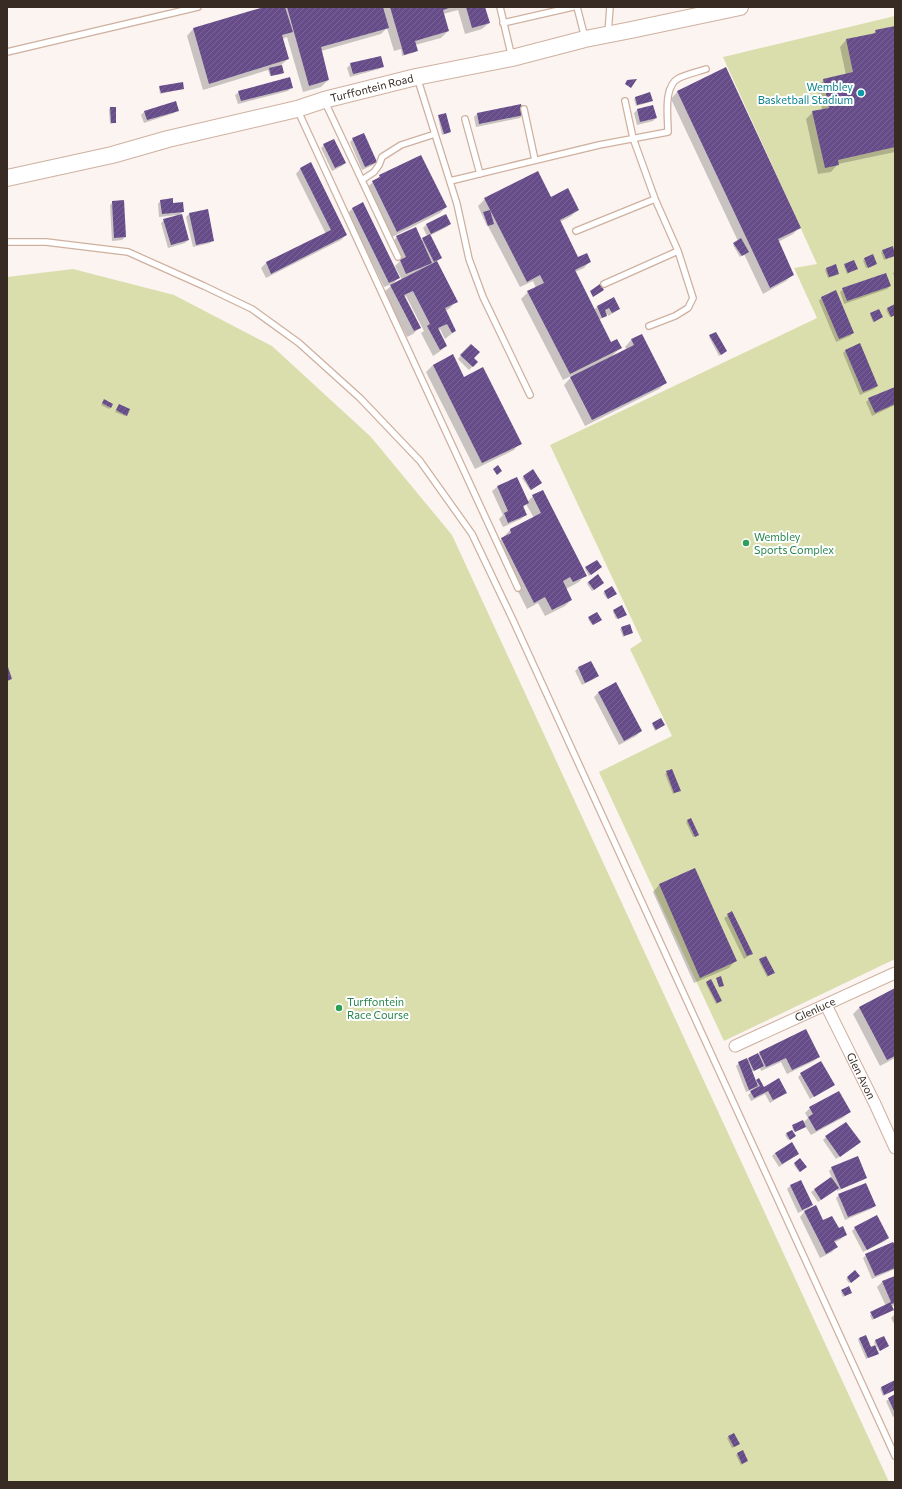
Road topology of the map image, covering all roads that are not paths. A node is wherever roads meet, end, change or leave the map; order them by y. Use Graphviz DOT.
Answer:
graph roads {
  1 [pos="198,7"];
  2 [pos="500,7"];
  3 [pos="573,7"];
  4 [pos="577,7"];
  5 [pos="610,7"];
  6 [pos="740,7"];
  7 [pos="503,23"];
  8 [pos="608,34"];
  9 [pos="585,39"];
  10 [pos="7,52"];
  11 [pos="512,58"];
  12 [pos="706,69"];
  13 [pos="416,77"];
  14 [pos="324,100"];
  15 [pos="625,101"];
  16 [pos="298,109"];
  17 [pos="524,109"];
  18 [pos="465,119"];
  19 [pos="435,134"];
  20 [pos="633,138"];
  21 [pos="535,160"];
  22 [pos="480,174"];
  23 [pos="7,178"];
  24 [pos="362,180"];
  25 [pos="450,181"];
  26 [pos="655,199"];
  27 [pos="576,232"];
  28 [pos="7,242"];
  29 [pos="678,251"];
  30 [pos="398,257"];
  31 [pos="604,284"];
  32 [pos="649,326"];
  33 [pos="530,395"];
  34 [pos="518,588"];
  35 [pos="895,973"];
  36 [pos="826,1005"];
  37 [pos="734,1046"];
  38 [pos="895,1148"];
  39 [pos="895,1456"];
  1 -- 10 [label="lane"];
  2 -- 7 [label="lane"];
  3 -- 7 [label="lane"];
  4 -- 9 [label="lane"];
  5 -- 8 [label="lane"];
  6 -- 8 [label="street, Turffontein Road"];
  7 -- 11 [label="lane"];
  8 -- 9 [label="street, Turffontein Road"];
  9 -- 11 [label="street, Turffontein Road"];
  11 -- 13 [label="street, Turffontein Road"];
  12 -- 20 [label="lane"];
  13 -- 14 [label="street, Turffontein Road"];
  13 -- 19 [label="lane"];
  14 -- 16 [label="street, Turffontein Road"];
  14 -- 24 [label="lane"];
  15 -- 20 [label="lane"];
  16 -- 23 [label="street, Turffontein Road"];
  16 -- 34 [label="lane"];
  17 -- 21 [label="lane"];
  18 -- 22 [label="lane"];
  19 -- 24 [label="lane"];
  19 -- 25 [label="lane"];
  20 -- 21 [label="lane"];
  20 -- 26 [label="lane"];
  21 -- 22 [label="lane"];
  22 -- 25 [label="lane"];
  24 -- 30 [label="lane"];
  25 -- 33 [label="lane"];
  26 -- 27 [label="lane"];
  26 -- 29 [label="lane"];
  28 -- 39 [label="lane"];
  29 -- 31 [label="lane"];
  29 -- 32 [label="lane"];
  35 -- 36 [label="street, Glenluce"];
  36 -- 37 [label="street, Glenluce"];
  36 -- 38 [label="street, Glen Avon"];
}
